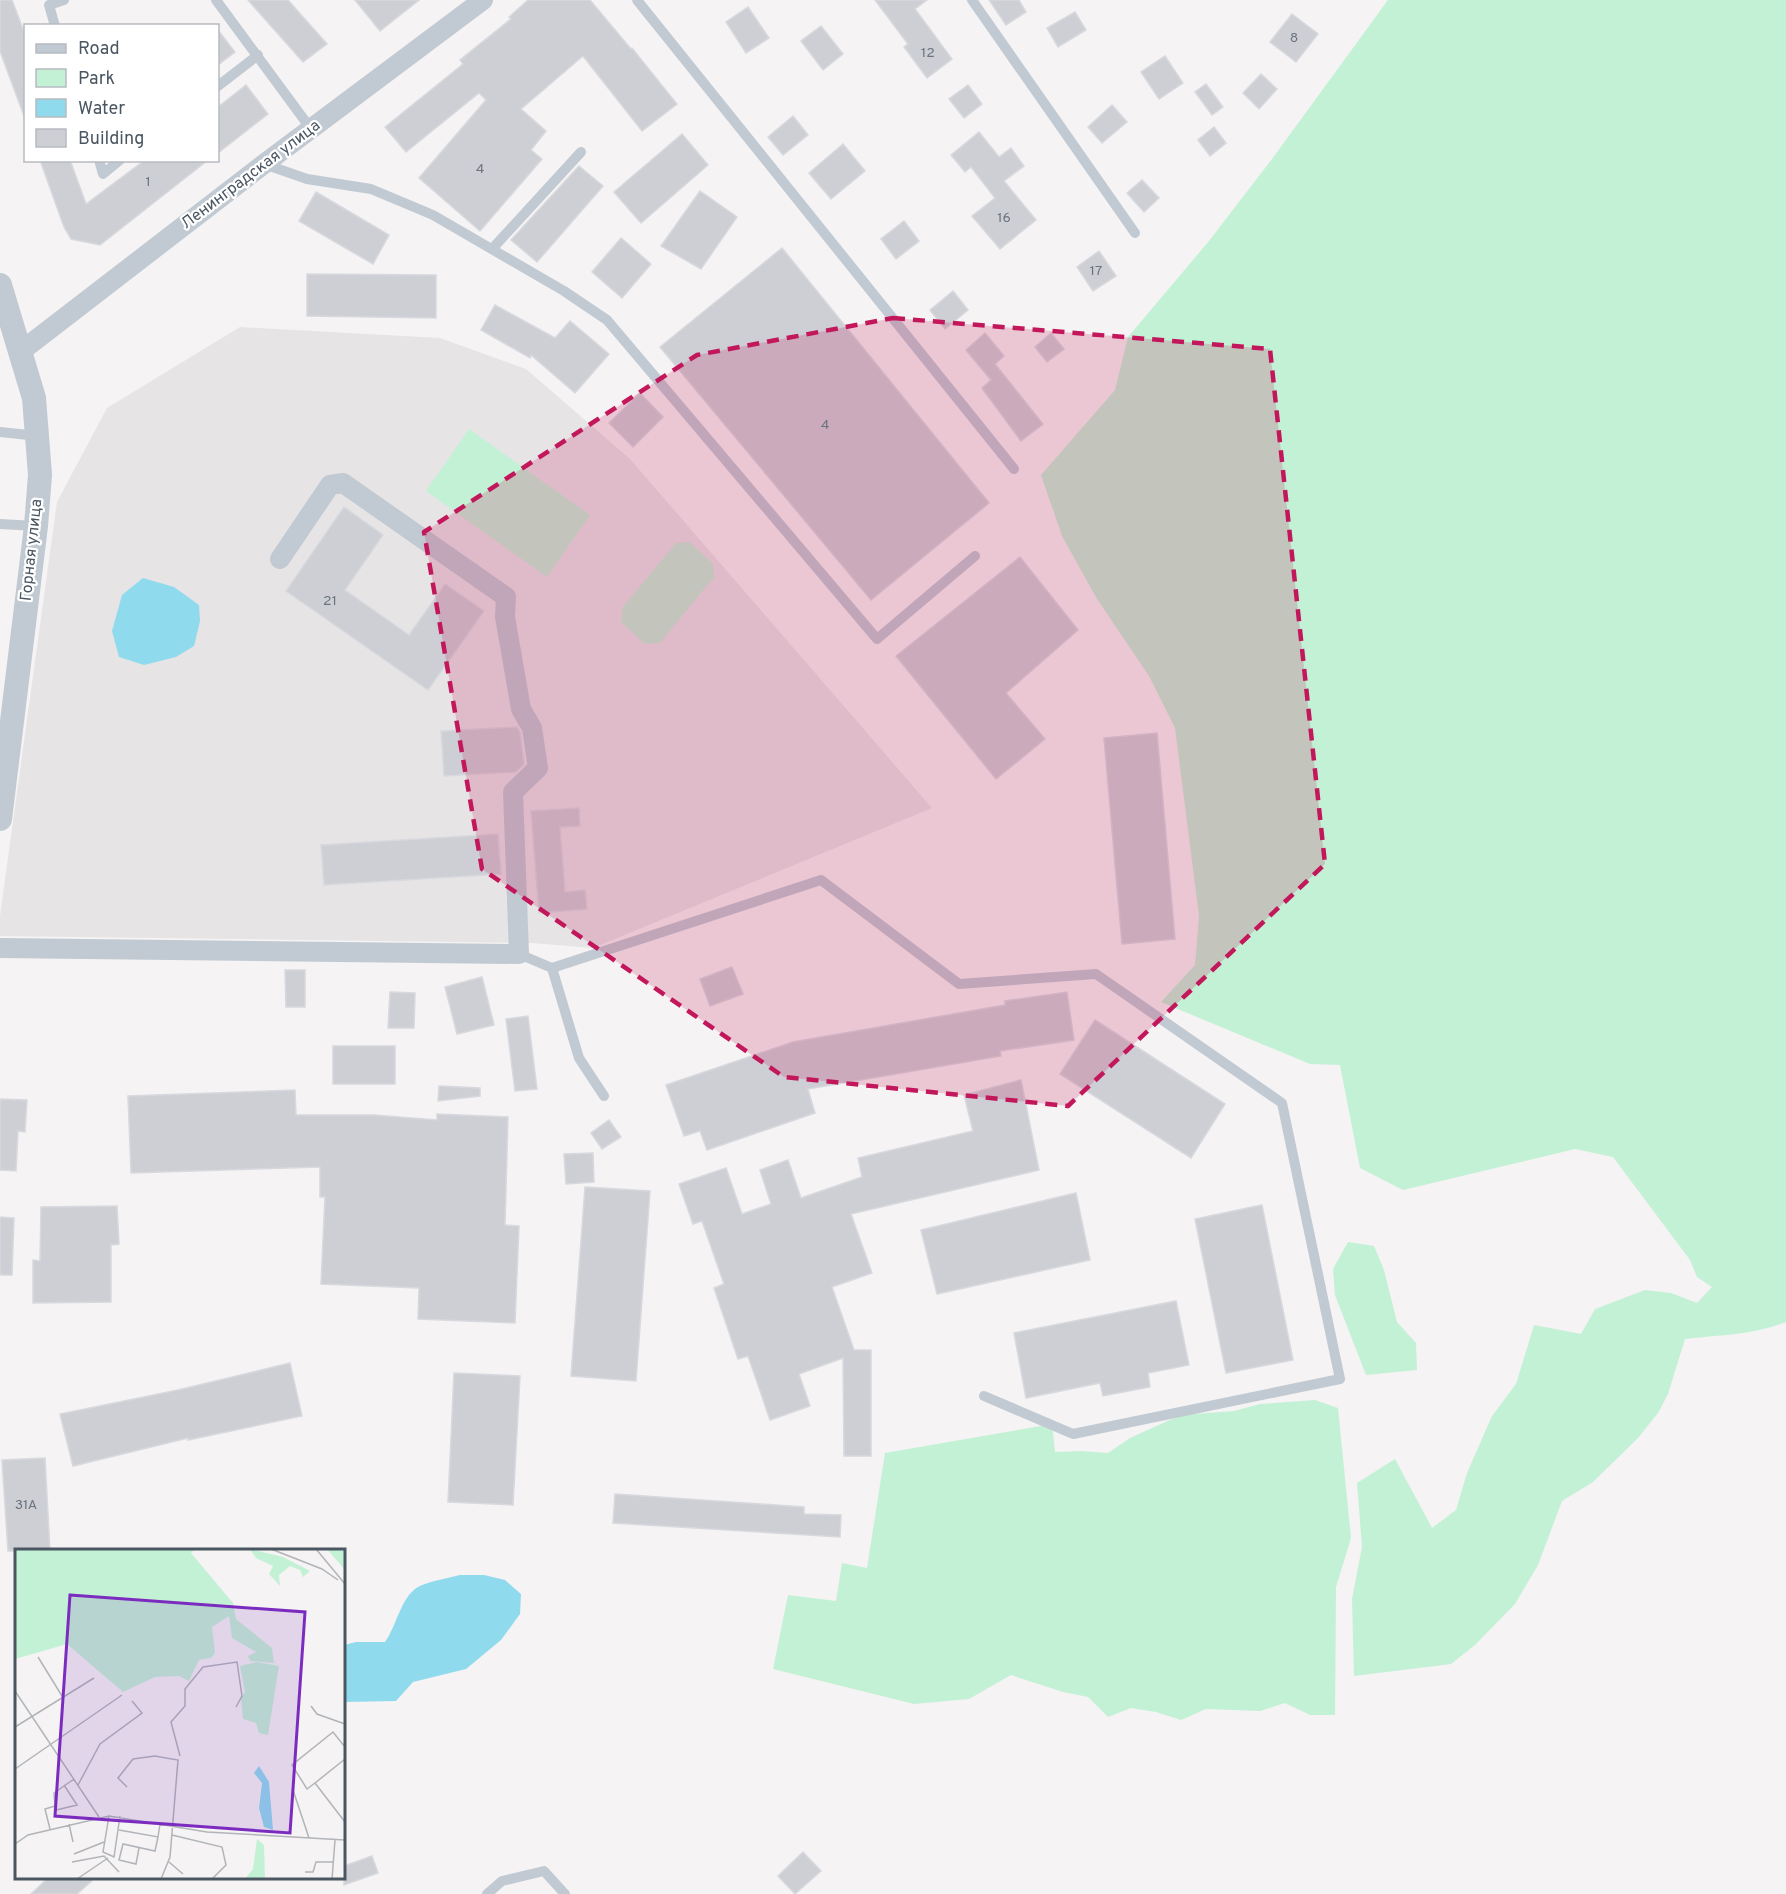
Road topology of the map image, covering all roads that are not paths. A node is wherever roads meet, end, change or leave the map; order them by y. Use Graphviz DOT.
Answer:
graph roads {
  1 [pos="64,0"];
  2 [pos="216,0"];
  3 [pos="483,0"];
  4 [pos="637,0"];
  5 [pos="972,0"];
  6 [pos="54,24"];
  7 [pos="258,55"];
  8 [pos="219,85"];
  9 [pos="311,129"];
  10 [pos="581,152"];
  11 [pos="100,162"];
  12 [pos="118,162"];
  13 [pos="264,164"];
  14 [pos="1135,233"];
  15 [pos="493,248"];
  16 [pos="1,294"];
  17 [pos="20,352"];
  18 [pos="0,432"];
  19 [pos="38,436"];
  20 [pos="1014,469"];
  21 [pos="0,524"];
  22 [pos="36,526"];
  23 [pos="975,556"];
  24 [pos="280,559"];
  25 [pos="0,819"];
  26 [pos="0,948"];
  27 [pos="519,954"];
  28 [pos="552,968"];
  29 [pos="604,1096"];
  30 [pos="984,1396"];
  31 [pos="488,1894"];
  32 [pos="565,1894"];
  1 -- 6 [label="lane"];
  2 -- 7 [label="lane"];
  3 -- 9 [label="street, Ленинградская улица"];
  4 -- 20 [label="lane"];
  5 -- 14 [label="lane"];
  7 -- 8 [label="lane"];
  7 -- 9 [label="lane"];
  9 -- 13 [label="street, Ленинградская улица"];
  10 -- 15 [label="lane"];
  11 -- 12 [label="lane"];
  13 -- 15 [label="lane"];
  13 -- 17 [label="street, Ленинградская улица"];
  15 -- 23 [label="lane"];
  16 -- 17 [label="street, Горная улица"];
  17 -- 19 [label="street, Горная улица"];
  18 -- 19 [label="lane"];
  19 -- 22 [label="street, Горная улица"];
  21 -- 22 [label="lane"];
  22 -- 25 [label="street, Горная улица"];
  24 -- 27 [label="street"];
  26 -- 27 [label="street"];
  27 -- 28 [label="lane"];
  28 -- 29 [label="lane"];
  28 -- 30 [label="lane"];
  31 -- 32 [label="lane"];
}
